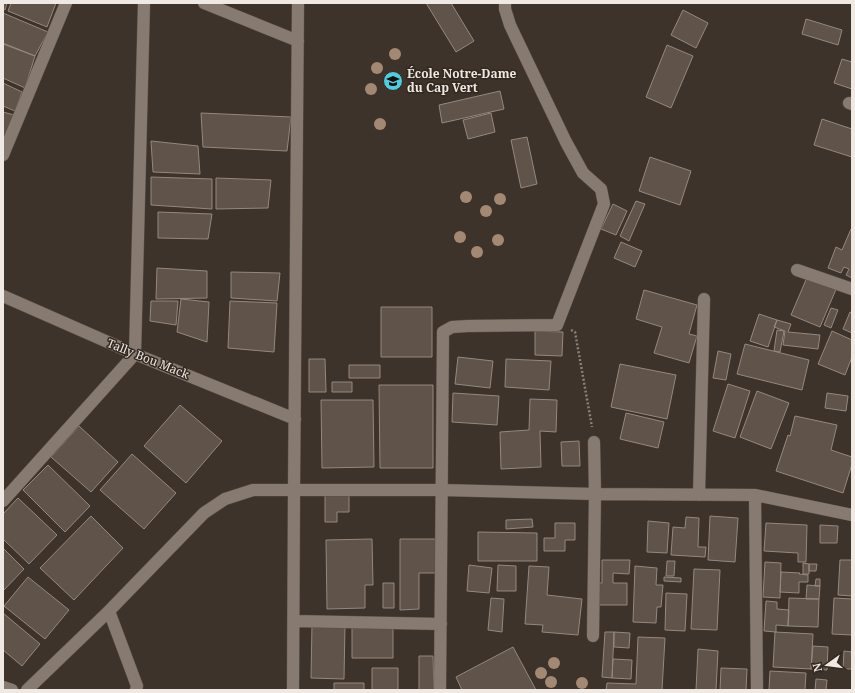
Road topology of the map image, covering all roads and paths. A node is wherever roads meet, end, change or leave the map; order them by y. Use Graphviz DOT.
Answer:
graph roads {
  1 [pos="66,3"];
  2 [pos="144,3"];
  3 [pos="204,3"];
  4 [pos="298,3"];
  5 [pos="505,3"];
  6 [pos="298,41"];
  7 [pos="3,156"];
  8 [pos="797,270"];
  9 [pos="852,289"];
  10 [pos="3,296"];
  11 [pos="704,298"];
  12 [pos="558,325"];
  13 [pos="135,354"];
  14 [pos="295,419"];
  15 [pos="594,442"];
  16 [pos="442,490"];
  17 [pos="294,491"];
  18 [pos="595,494"];
  19 [pos="699,495"];
  20 [pos="755,495"];
  21 [pos="3,501"];
  22 [pos="852,515"];
  23 [pos="109,611"];
  24 [pos="294,621"];
  25 [pos="441,624"];
  26 [pos="594,636"];
  27 [pos="3,687"];
  28 [pos="12,690"];
  29 [pos="27,690"];
  30 [pos="136,690"];
  31 [pos="294,690"];
  32 [pos="440,690"];
  33 [pos="757,690"];
  1 -- 7 [label="street"];
  2 -- 13 [label="street"];
  3 -- 6 [label="street"];
  4 -- 6 [label="street"];
  5 -- 12 [label="street"];
  6 -- 14 [label="street"];
  8 -- 9 [label="street"];
  10 -- 13 [label="street, Tally Bou Mack"];
  11 -- 19 [label="street"];
  12 -- 15 [label="path"];
  12 -- 16 [label="street"];
  13 -- 14 [label="street, Tally Bou Mack"];
  13 -- 21 [label="street"];
  14 -- 17 [label="street"];
  15 -- 18 [label="street"];
  16 -- 17 [label="street"];
  16 -- 18 [label="street"];
  16 -- 25 [label="street"];
  17 -- 23 [label="street"];
  17 -- 24 [label="street"];
  18 -- 19 [label="street"];
  18 -- 26 [label="street"];
  19 -- 20 [label="street"];
  20 -- 22 [label="street"];
  20 -- 33 [label="street"];
  23 -- 29 [label="street"];
  23 -- 30 [label="street"];
  24 -- 25 [label="street"];
  24 -- 31 [label="street"];
  25 -- 32 [label="street"];
  27 -- 28 [label="street"];
}
